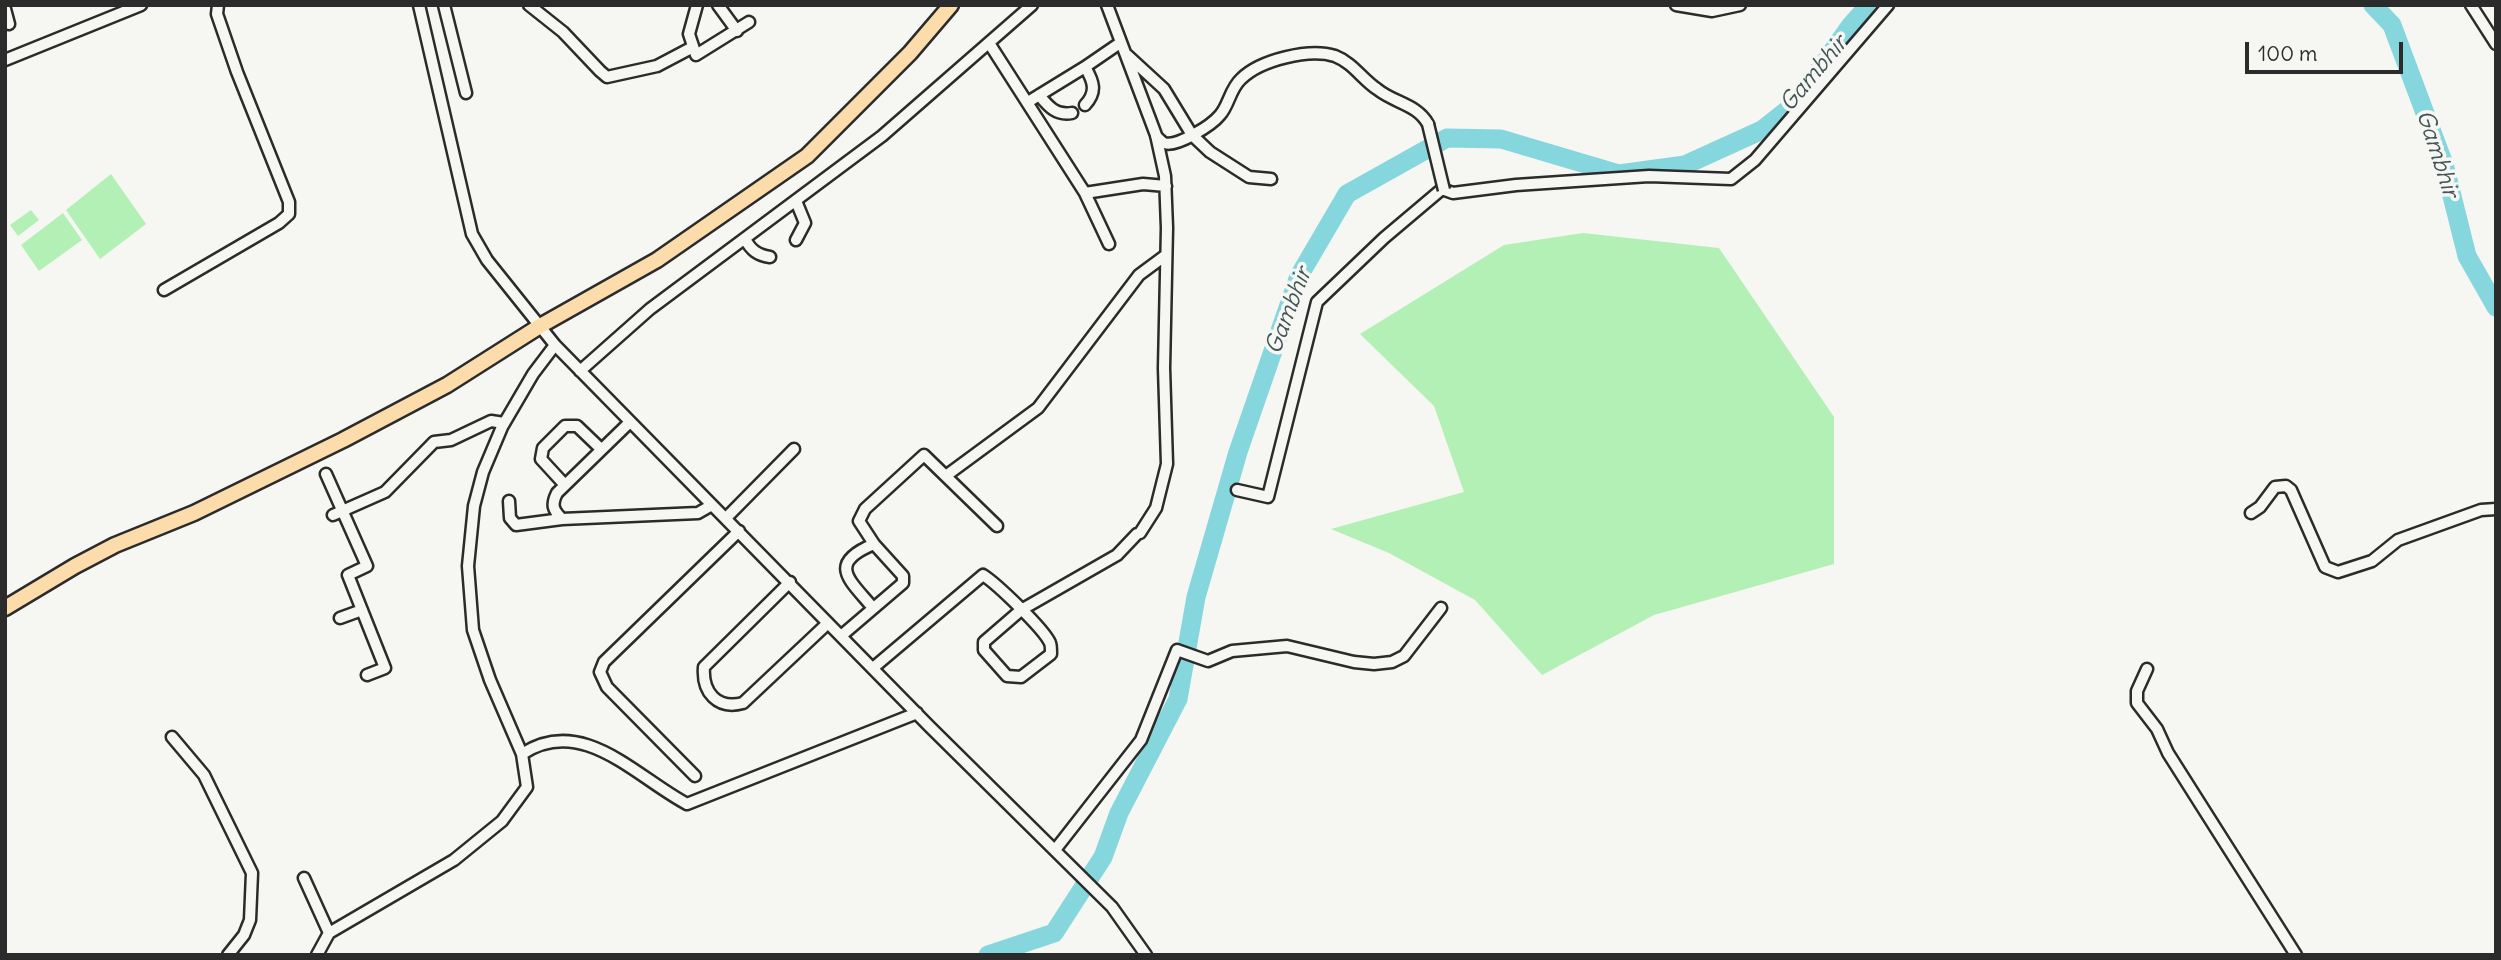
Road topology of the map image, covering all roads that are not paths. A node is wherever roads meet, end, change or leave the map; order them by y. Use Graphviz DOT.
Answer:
graph roads {
  1 [pos="141,5"];
  2 [pos="218,5"];
  3 [pos="419,5"];
  4 [pos="444,5"];
  5 [pos="529,5"];
  6 [pos="697,5"];
  7 [pos="718,5"];
  8 [pos="951,5"];
  9 [pos="1031,5"];
  10 [pos="1107,5"];
  11 [pos="1676,5"];
  12 [pos="1740,5"];
  13 [pos="1888,5"];
  14 [pos="2470,5"];
  15 [pos="5,9"];
  16 [pos="749,22"];
  17 [pos="5,23"];
  18 [pos="737,31"];
  19 [pos="989,43"];
  20 [pos="2496,44"];
  21 [pos="693,47"];
  22 [pos="1122,48"];
  23 [pos="5,60"];
  24 [pos="1086,67"];
  25 [pos="466,93"];
  26 [pos="1039,95"];
  27 [pos="1028,102"];
  28 [pos="1086,105"];
  29 [pos="1072,113"];
  30 [pos="1156,135"];
  31 [pos="1192,135"];
  32 [pos="1271,179"];
  33 [pos="1166,186"];
  34 [pos="1444,190"];
  35 [pos="1085,193"];
  36 [pos="796,201"];
  37 [pos="745,239"];
  38 [pos="796,240"];
  39 [pos="1109,244"];
  40 [pos="1166,255"];
  41 [pos="770,257"];
  42 [pos="164,290"];
  43 [pos="540,326"];
  44 [pos="555,345"];
  45 [pos="580,371"];
  46 [pos="630,422"];
  47 [pos="504,423"];
  48 [pos="601,449"];
  49 [pos="794,449"];
  50 [pos="326,474"];
  51 [pos="947,475"];
  52 [pos="564,484"];
  53 [pos="1237,490"];
  54 [pos="509,501"];
  55 [pos="712,505"];
  56 [pos="2496,509"];
  57 [pos="338,513"];
  58 [pos="2251,513"];
  59 [pos="562,519"];
  60 [pos="726,519"];
  61 [pos="997,526"];
  62 [pos="739,531"];
  63 [pos="874,544"];
  64 [pos="790,582"];
  65 [pos="5,608"];
  66 [pos="873,608"];
  67 [pos="1441,608"];
  68 [pos="362,610"];
  69 [pos="1021,610"];
  70 [pos="340,618"];
  71 [pos="828,623"];
  72 [pos="841,636"];
  73 [pos="873,667"];
  74 [pos="2147,669"];
  75 [pos="367,675"];
  76 [pos="917,713"];
  77 [pos="172,737"];
  78 [pos="522,754"];
  79 [pos="695,776"];
  80 [pos="1055,850"];
  81 [pos="304,878"];
  82 [pos="329,933"];
  83 [pos="228,955"];
  84 [pos="317,955"];
  85 [pos="1146,955"];
  86 [pos="2297,955"];
  1 -- 23 [label="street"];
  2 -- 42 [label="street"];
  3 -- 43 [label="street"];
  4 -- 25 [label="street"];
  5 -- 21 [label="street"];
  6 -- 21 [label="street"];
  7 -- 18 [label="street"];
  8 -- 43 [label="main road"];
  9 -- 19 [label="street"];
  10 -- 22 [label="street"];
  11 -- 12 [label="street"];
  13 -- 53 [label="street"];
  14 -- 20 [label="street"];
  15 -- 17 [label="street"];
  16 -- 18 [label="street"];
  18 -- 21 [label="street"];
  19 -- 27 [label="street"];
  19 -- 36 [label="street"];
  22 -- 24 [label="street"];
  22 -- 30 [label="street"];
  22 -- 31 [label="street"];
  24 -- 26 [label="street"];
  24 -- 28 [label="street"];
  26 -- 27 [label="street"];
  26 -- 29 [label="street"];
  27 -- 35 [label="street"];
  30 -- 31 [label="street"];
  30 -- 33 [label="street"];
  31 -- 32 [label="street"];
  31 -- 34 [label="street, bridge"];
  33 -- 35 [label="street"];
  33 -- 40 [label="street"];
  35 -- 39 [label="street"];
  36 -- 37 [label="street"];
  36 -- 38 [label="street"];
  37 -- 41 [label="street"];
  37 -- 45 [label="street"];
  40 -- 51 [label="street"];
  40 -- 69 [label="street"];
  43 -- 44 [label="street"];
  43 -- 65 [label="main road"];
  44 -- 45 [label="street"];
  44 -- 47 [label="street"];
  45 -- 46 [label="street"];
  46 -- 48 [label="street"];
  46 -- 55 [label="street"];
  47 -- 57 [label="street"];
  47 -- 78 [label="street"];
  48 -- 52 [label="street"];
  48 -- 52 [label="street"];
  49 -- 60 [label="street"];
  50 -- 57 [label="street"];
  51 -- 61 [label="street"];
  51 -- 63 [label="street"];
  52 -- 59 [label="street"];
  54 -- 59 [label="street"];
  55 -- 59 [label="street"];
  55 -- 60 [label="street"];
  56 -- 58 [label="street"];
  57 -- 68 [label="street"];
  60 -- 62 [label="street"];
  62 -- 64 [label="street"];
  62 -- 79 [label="street"];
  63 -- 66 [label="street"];
  63 -- 66 [label="street"];
  64 -- 71 [label="street"];
  64 -- 71 [label="street"];
  66 -- 72 [label="street"];
  67 -- 80 [label="street"];
  68 -- 70 [label="street"];
  68 -- 75 [label="street"];
  69 -- 69 [label="street"];
  69 -- 73 [label="street"];
  71 -- 72 [label="street"];
  72 -- 73 [label="street"];
  73 -- 76 [label="street"];
  74 -- 86 [label="street"];
  76 -- 78 [label="street"];
  76 -- 80 [label="street"];
  77 -- 83 [label="street"];
  78 -- 82 [label="street"];
  80 -- 85 [label="street"];
  81 -- 82 [label="street"];
  82 -- 84 [label="street"];
}
